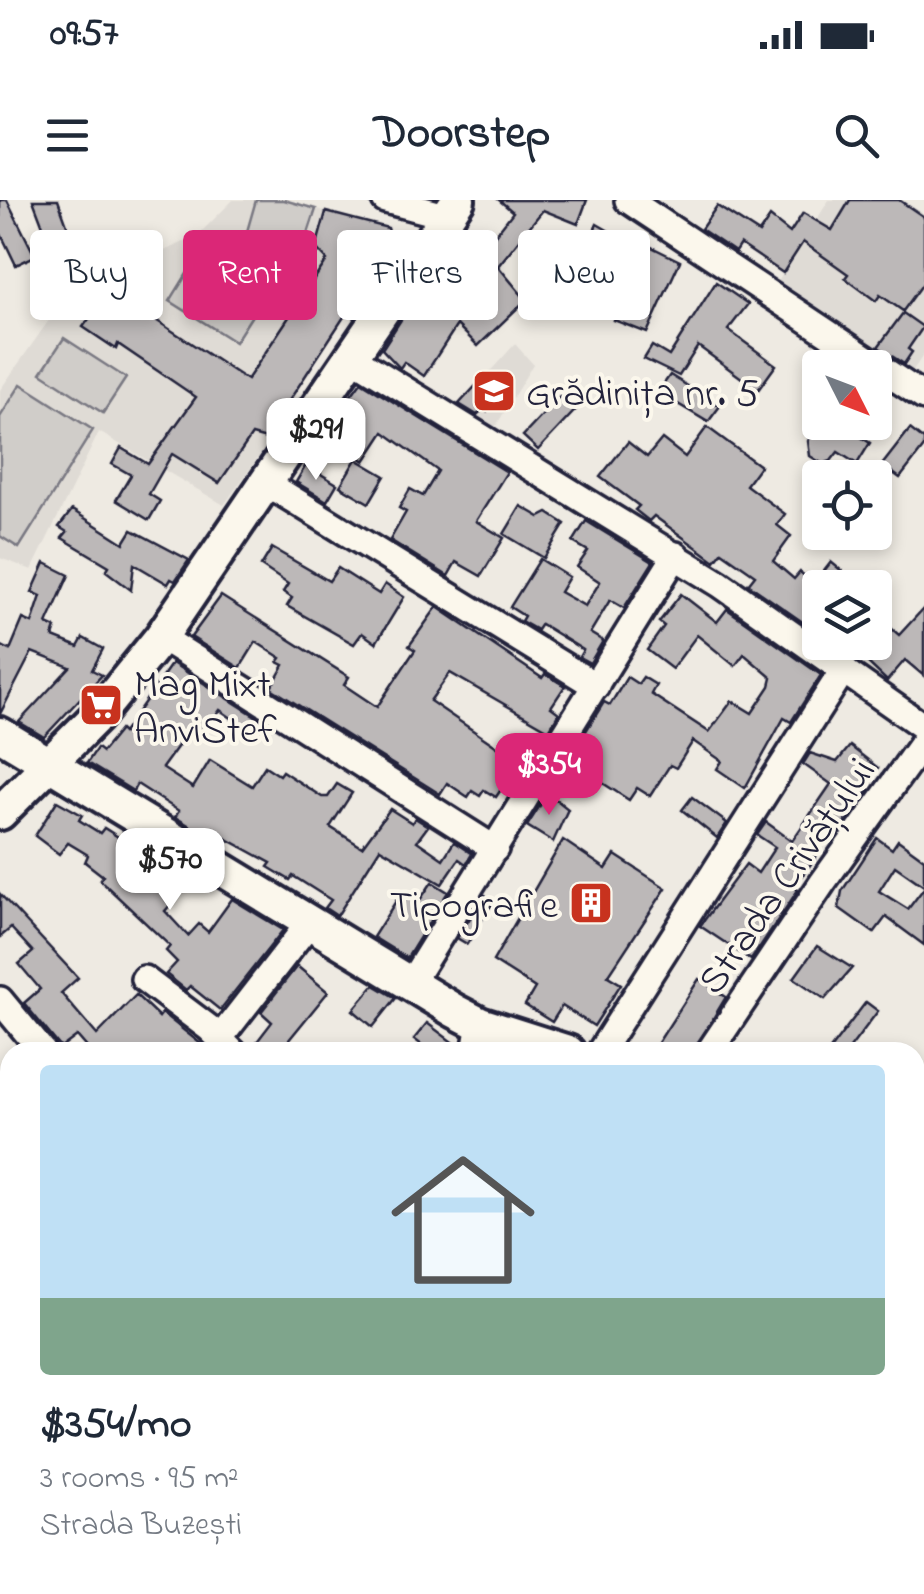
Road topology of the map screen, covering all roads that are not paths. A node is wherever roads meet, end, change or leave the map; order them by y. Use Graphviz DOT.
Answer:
graph roads {
  1 [pos="385,200"];
  2 [pos="628,200"];
  3 [pos="452,208"];
  4 [pos="350,356"];
  5 [pos="924,397"];
  6 [pos="266,483"];
  7 [pos="676,555"];
  8 [pos="161,637"];
  9 [pos="844,670"];
  10 [pos="596,686"];
  11 [pos="924,727"];
  12 [pos="0,734"];
  13 [pos="924,741"];
  14 [pos="52,763"];
  15 [pos="0,813"];
  16 [pos="495,849"];
  17 [pos="310,922"];
  18 [pos="144,978"];
  19 [pos="410,984"];
  20 [pos="0,1000"];
  21 [pos="478,1038"];
  22 [pos="35,1042"];
  23 [pos="223,1042"];
  24 [pos="229,1042"];
  25 [pos="504,1042"];
  26 [pos="606,1042"];
  27 [pos="716,1042"];
  1 -- 3 [label="street"];
  2 -- 5 [label="street"];
  3 -- 4 [label="main road"];
  4 -- 6 [label="main road"];
  4 -- 7 [label="street"];
  6 -- 8 [label="main road"];
  6 -- 10 [label="street"];
  7 -- 9 [label="street"];
  7 -- 10 [label="street"];
  8 -- 14 [label="main road"];
  8 -- 16 [label="street"];
  9 -- 11 [label="street"];
  9 -- 26 [label="street"];
  10 -- 16 [label="street"];
  12 -- 14 [label="main road"];
  13 -- 27 [label="street, Strada Crivățului"];
  14 -- 15 [label="main road"];
  14 -- 17 [label="main road"];
  16 -- 19 [label="street"];
  17 -- 19 [label="main road"];
  17 -- 24 [label="street"];
  18 -- 23 [label="street"];
  19 -- 21 [label="main road"];
  20 -- 22 [label="street"];
  21 -- 25 [label="main road"];
}
